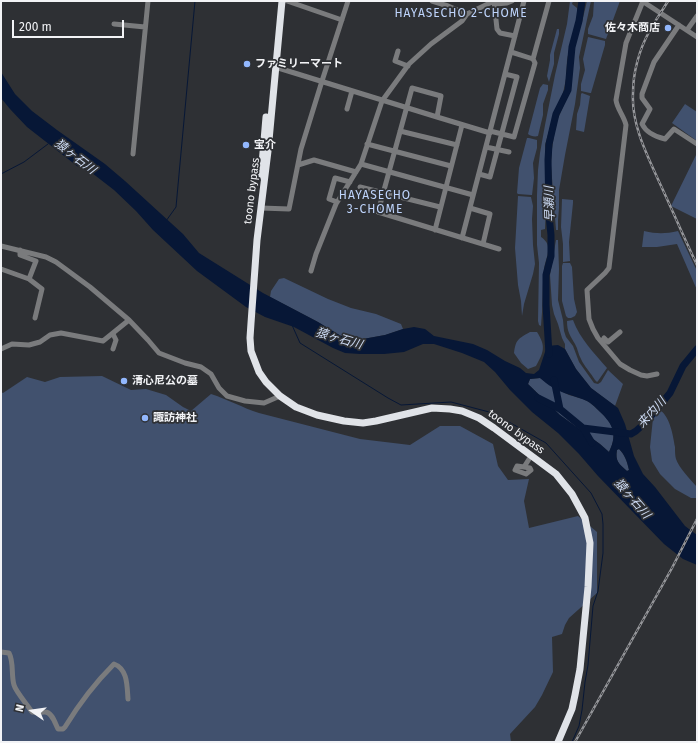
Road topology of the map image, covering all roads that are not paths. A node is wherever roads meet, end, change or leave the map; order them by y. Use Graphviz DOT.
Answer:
graph roads {
  1 [pos="148,1"];
  2 [pos="278,1"];
  3 [pos="282,1"];
  4 [pos="287,1"];
  5 [pos="348,1"];
  6 [pos="432,1"];
  7 [pos="512,1"];
  8 [pos="524,1"];
  9 [pos="549,1"];
  10 [pos="642,1"];
  11 [pos="495,2"];
  12 [pos="449,4"];
  13 [pos="467,14"];
  14 [pos="697,16"];
  15 [pos="342,20"];
  16 [pos="114,24"];
  17 [pos="679,25"];
  18 [pos="145,27"];
  19 [pos="687,30"];
  20 [pos="515,36"];
  21 [pos="697,38"];
  22 [pos="398,51"];
  23 [pos="511,52"];
  24 [pos="532,59"];
  25 [pos="408,66"];
  26 [pos="276,67"];
  27 [pos="505,74"];
  28 [pos="322,81"];
  29 [pos="352,91"];
  30 [pos="382,101"];
  31 [pos="406,108"];
  32 [pos="347,109"];
  33 [pos="436,118"];
  34 [pos="462,125"];
  35 [pos="400,131"];
  36 [pos="490,132"];
  37 [pos="502,134"];
  38 [pos="368,144"];
  39 [pos="697,144"];
  40 [pos="456,145"];
  41 [pos="486,146"];
  42 [pos="498,150"];
  43 [pos="394,151"];
  44 [pos="509,152"];
  45 [pos="132,154"];
  46 [pos="360,164"];
  47 [pos="298,165"];
  48 [pos="451,166"];
  49 [pos="356,172"];
  50 [pos="389,172"];
  51 [pos="479,174"];
  52 [pos="350,182"];
  53 [pos="360,187"];
  54 [pos="446,188"];
  55 [pos="383,193"];
  56 [pos="473,195"];
  57 [pos="337,202"];
  58 [pos="440,207"];
  59 [pos="261,208"];
  60 [pos="470,208"];
  61 [pos="434,230"];
  62 [pos="462,238"];
  63 [pos="257,240"];
  64 [pos="482,244"];
  65 [pos="1,246"];
  66 [pos="498,249"];
  67 [pos="20,250"];
  68 [pos="1,269"];
  69 [pos="311,271"];
  70 [pos="30,279"];
  71 [pos="34,318"];
  72 [pos="129,320"];
  73 [pos="620,332"];
  74 [pos="113,334"];
  75 [pos="604,338"];
  76 [pos="1,349"];
  77 [pos="113,349"];
  78 [pos="657,374"];
  79 [pos="280,396"];
  80 [pos="531,456"];
  81 [pos="524,467"];
  82 [pos="1,652"];
  83 [pos="128,699"];
  84 [pos="558,742"];
  1 -- 18 [label="street"];
  2 -- 63 [label="highway, toono bypass"];
  3 -- 26 [label="highway, toono bypass"];
  4 -- 15 [label="street"];
  5 -- 15 [label="street"];
  6 -- 12 [label="street"];
  7 -- 11 [label="street"];
  8 -- 20 [label="street"];
  9 -- 24 [label="street"];
  10 -- 17 [label="street"];
  10 -- 78 [label="street"];
  11 -- 13 [label="street"];
  11 -- 20 [label="street"];
  12 -- 13 [label="street"];
  13 -- 25 [label="street"];
  14 -- 19 [label="street"];
  15 -- 28 [label="street"];
  16 -- 18 [label="street"];
  17 -- 19 [label="street"];
  17 -- 39 [label="street"];
  18 -- 45 [label="street"];
  19 -- 21 [label="street"];
  20 -- 23 [label="street"];
  22 -- 25 [label="street"];
  23 -- 24 [label="street"];
  23 -- 27 [label="street"];
  24 -- 37 [label="street"];
  25 -- 30 [label="street"];
  26 -- 28 [label="street"];
  26 -- 59 [label="highway, toono bypass"];
  27 -- 36 [label="street"];
  27 -- 37 [label="street"];
  28 -- 29 [label="street"];
  28 -- 47 [label="street"];
  29 -- 30 [label="street"];
  29 -- 32 [label="street"];
  30 -- 31 [label="street"];
  30 -- 38 [label="street"];
  31 -- 33 [label="street"];
  31 -- 33 [label="street"];
  31 -- 35 [label="street"];
  33 -- 34 [label="street"];
  34 -- 36 [label="street"];
  34 -- 40 [label="street"];
  35 -- 40 [label="street"];
  35 -- 43 [label="street"];
  36 -- 37 [label="street"];
  36 -- 41 [label="street"];
  37 -- 42 [label="street"];
  38 -- 43 [label="street"];
  38 -- 46 [label="street"];
  40 -- 48 [label="street"];
  41 -- 42 [label="street"];
  41 -- 51 [label="street"];
  42 -- 44 [label="street"];
  42 -- 51 [label="street"];
  43 -- 48 [label="street"];
  43 -- 50 [label="street"];
  46 -- 49 [label="street"];
  46 -- 50 [label="street"];
  47 -- 49 [label="street"];
  47 -- 59 [label="street"];
  48 -- 54 [label="street"];
  49 -- 52 [label="street"];
  50 -- 54 [label="street"];
  50 -- 55 [label="street"];
  51 -- 56 [label="street"];
  52 -- 57 [label="street"];
  52 -- 57 [label="street"];
  53 -- 55 [label="street"];
  54 -- 56 [label="street"];
  54 -- 58 [label="street"];
  55 -- 58 [label="street"];
  55 -- 61 [label="street"];
  56 -- 60 [label="street"];
  57 -- 69 [label="street"];
  58 -- 61 [label="street"];
  59 -- 63 [label="highway, toono bypass"];
  60 -- 62 [label="street"];
  60 -- 64 [label="street"];
  61 -- 62 [label="street"];
  62 -- 64 [label="street"];
  63 -- 79 [label="highway, toono bypass"];
  64 -- 66 [label="street"];
  65 -- 67 [label="street"];
  67 -- 70 [label="street"];
  67 -- 72 [label="street"];
  68 -- 70 [label="street"];
  70 -- 71 [label="street"];
  72 -- 74 [label="street"];
  72 -- 79 [label="street"];
  73 -- 75 [label="street"];
  74 -- 76 [label="street"];
  74 -- 77 [label="street"];
  79 -- 80 [label="highway, toono bypass"];
  80 -- 81 [label="street"];
  80 -- 84 [label="highway, toono bypass"];
  82 -- 83 [label="street"];
}
